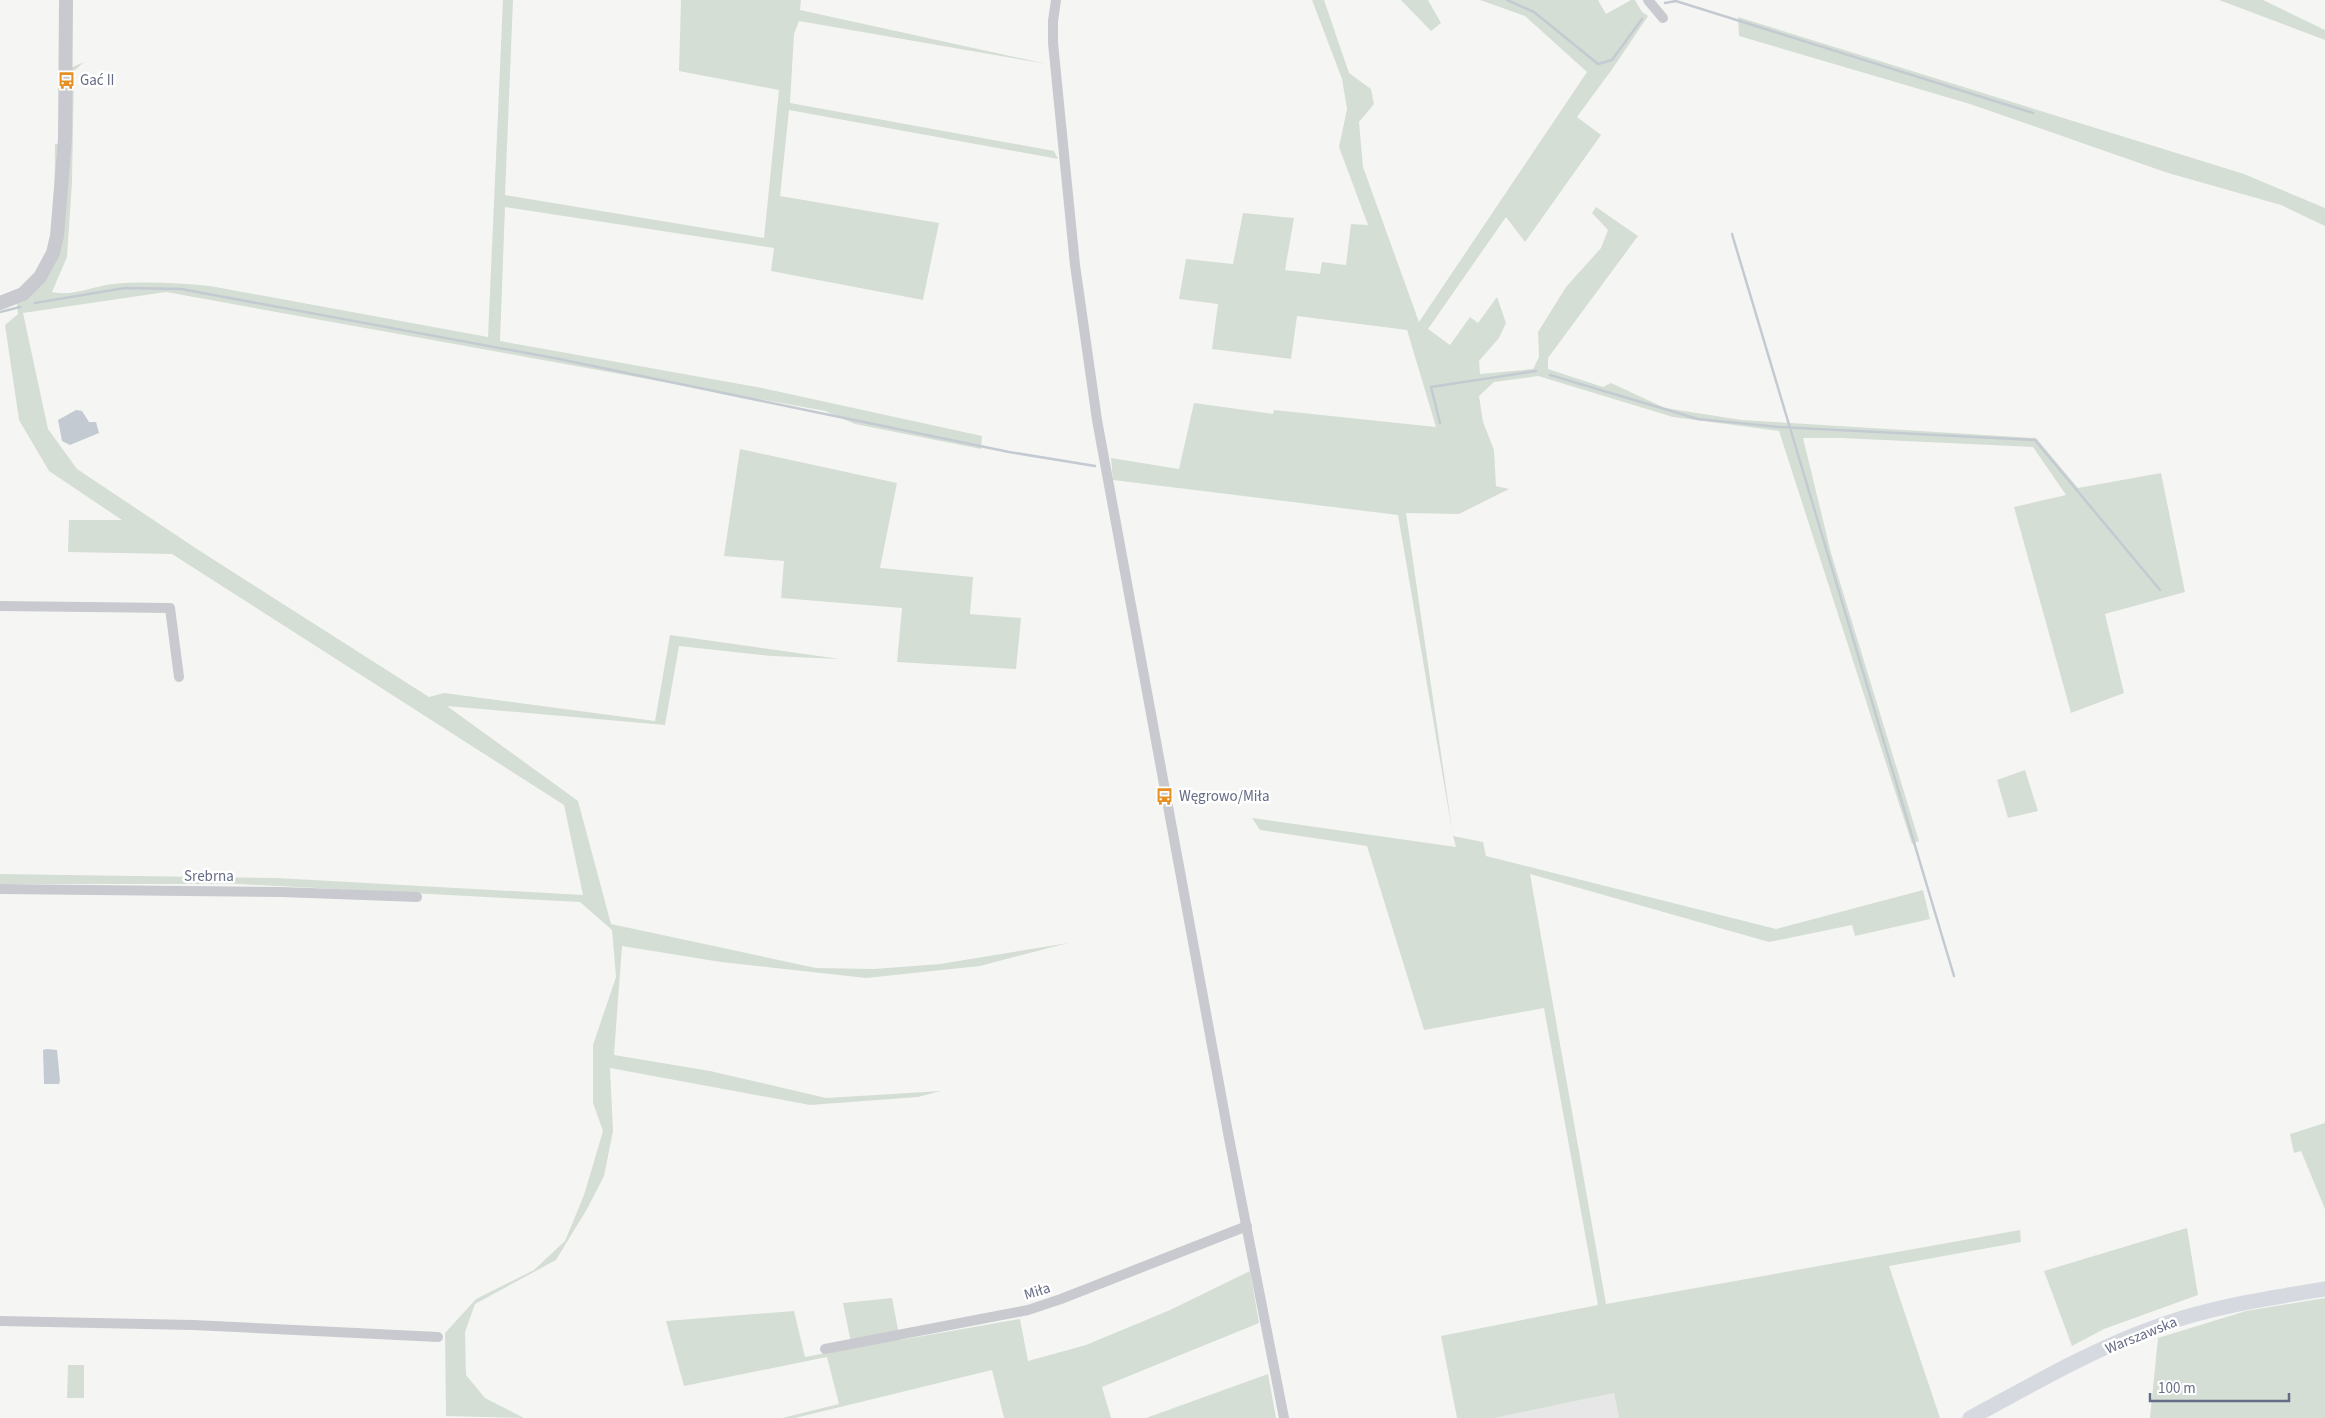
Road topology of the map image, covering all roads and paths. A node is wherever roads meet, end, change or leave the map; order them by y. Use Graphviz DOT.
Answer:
graph roads {
  1 [pos="66,0"];
  2 [pos="1056,0"];
  3 [pos="1648,0"];
  4 [pos="1663,18"];
  5 [pos="0,304"];
  6 [pos="0,606"];
  7 [pos="179,678"];
  8 [pos="0,889"];
  9 [pos="417,897"];
  10 [pos="1247,1226"];
  11 [pos="2325,1288"];
  12 [pos="0,1321"];
  13 [pos="438,1338"];
  14 [pos="826,1349"];
  15 [pos="1284,1418"];
  16 [pos="1970,1418"];
  1 -- 5 [label="street"];
  2 -- 10 [label="street"];
  3 -- 4 [label="street"];
  6 -- 7 [label="street"];
  8 -- 9 [label="street, Srebrna"];
  10 -- 14 [label="street, Miła"];
  10 -- 15 [label="street"];
  11 -- 16 [label="main road, Warszawska"];
  12 -- 13 [label="street"];
}
